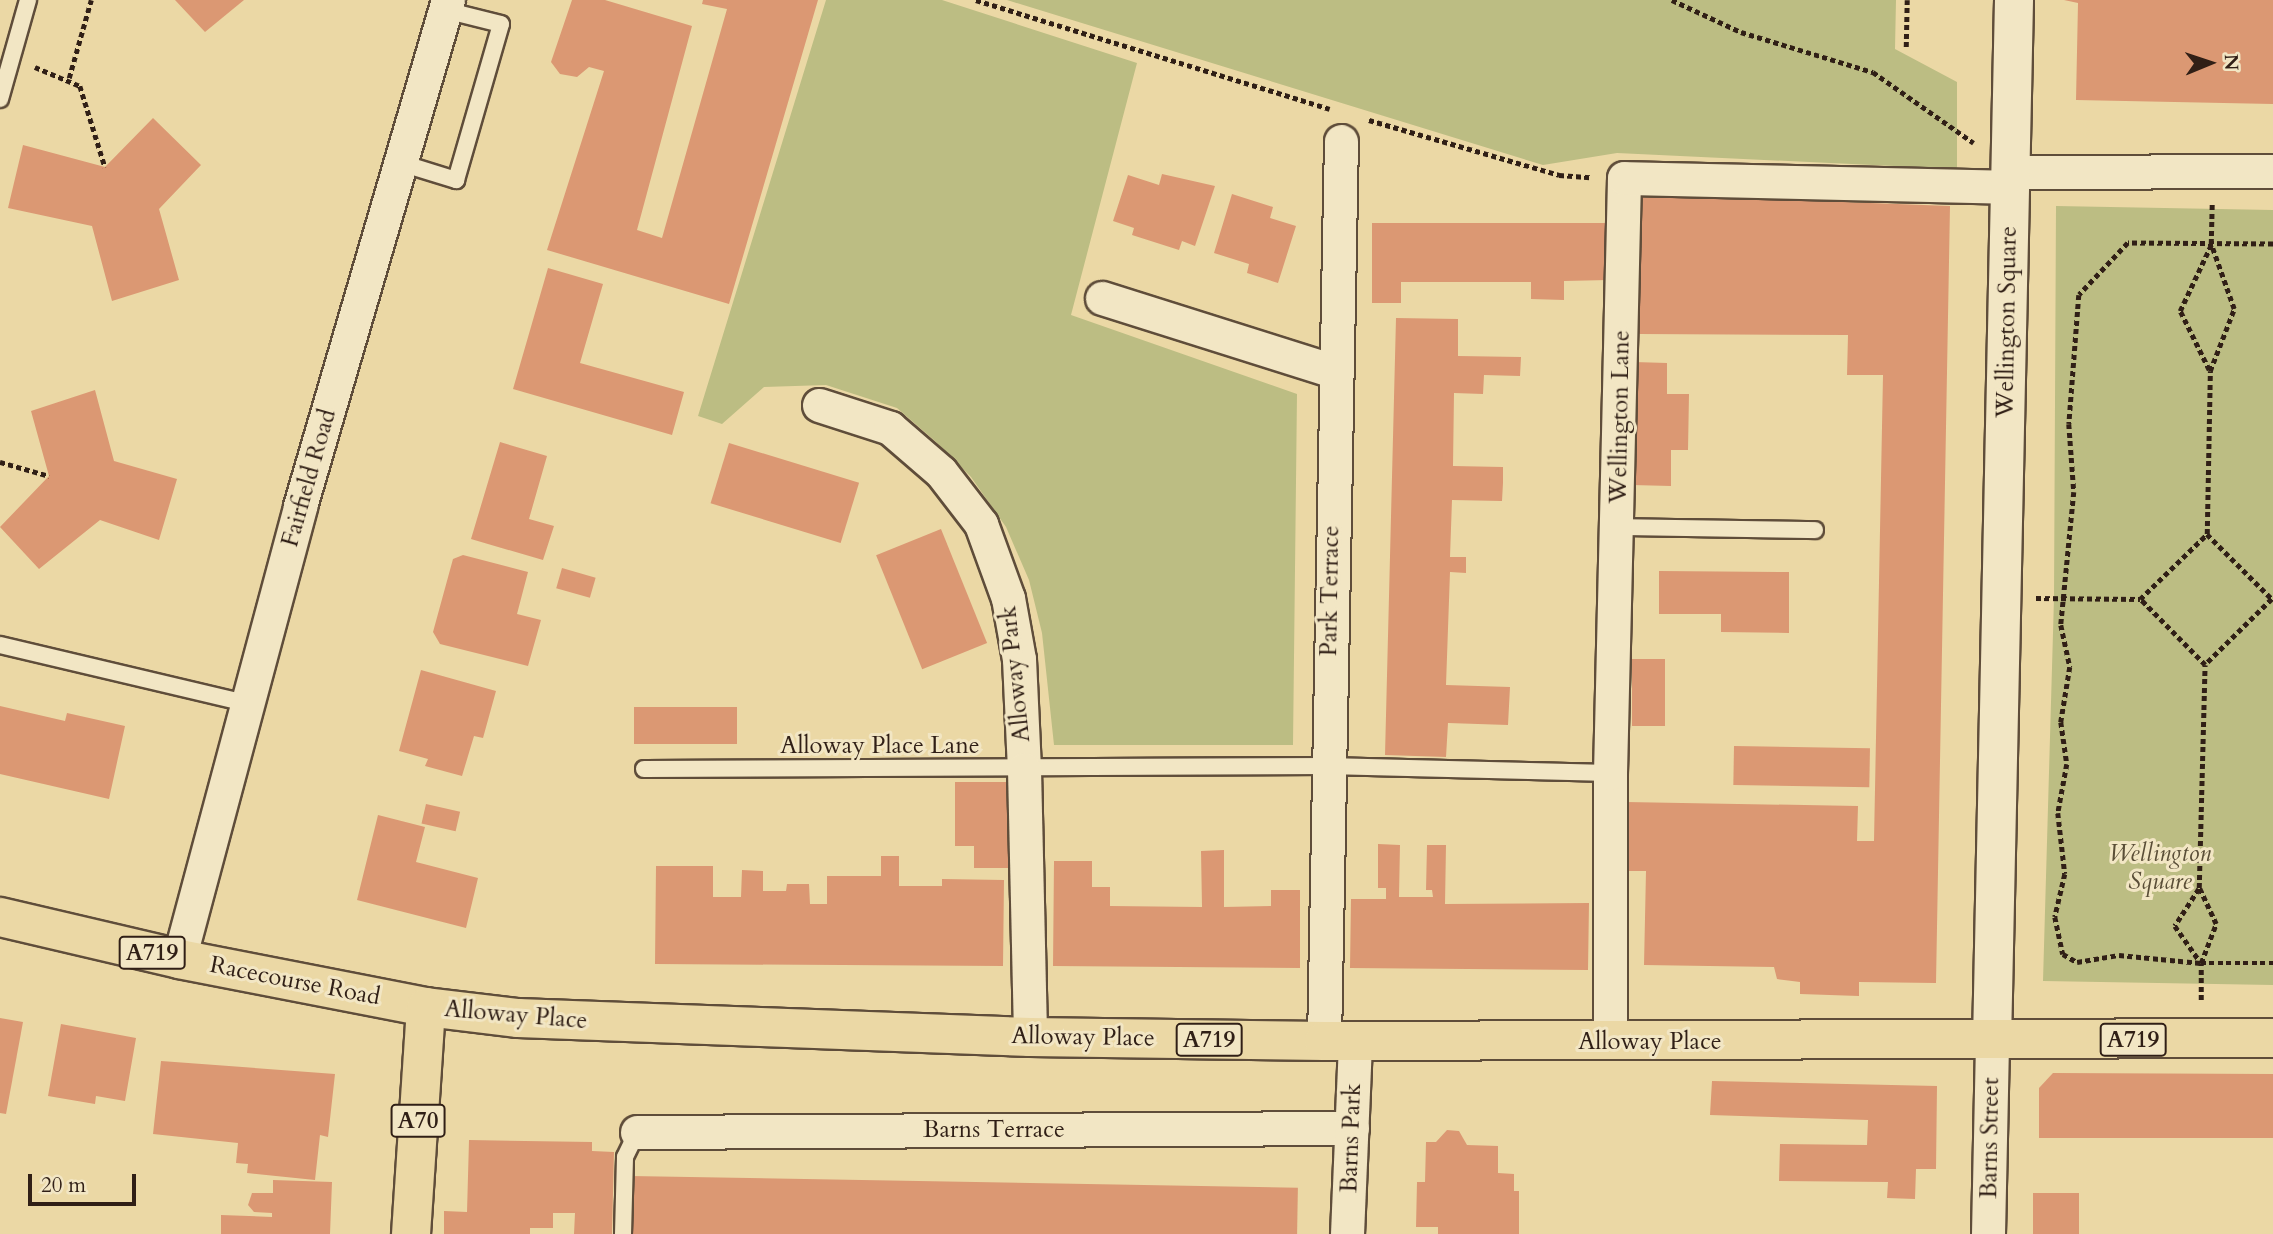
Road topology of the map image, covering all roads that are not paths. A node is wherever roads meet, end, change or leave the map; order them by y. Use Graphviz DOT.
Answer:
graph roads {
  1 [pos="28,0"];
  2 [pos="2014,0"];
  3 [pos="447,5"];
  4 [pos="0,99"];
  5 [pos="1348,124"];
  6 [pos="401,163"];
  7 [pos="2273,171"];
  8 [pos="2010,180"];
  9 [pos="1102,298"];
  10 [pos="1333,371"];
  11 [pos="819,405"];
  12 [pos="1618,527"];
  13 [pos="1815,530"];
  14 [pos="0,645"];
  15 [pos="246,703"];
  16 [pos="1327,766"];
  17 [pos="644,769"];
  18 [pos="1024,769"];
  19 [pos="1610,773"];
  20 [pos="0,917"];
  21 [pos="178,959"];
  22 [pos="426,1007"];
  23 [pos="1030,1037"];
  24 [pos="2273,1038"];
  25 [pos="1339,1041"];
  26 [pos="1610,1042"];
  27 [pos="1992,1042"];
  28 [pos="1352,1128"];
  29 [pos="637,1132"];
  30 [pos="1342,1230"];
  31 [pos="411,1234"];
  32 [pos="624,1234"];
  33 [pos="1988,1234"];
  1 -- 4 [label="lane"];
  2 -- 8 [label="street, Wellington Square"];
  3 -- 6 [label="street, Fairfield Road"];
  3 -- 6 [label="lane"];
  5 -- 10 [label="street, Park Terrace"];
  6 -- 15 [label="street, Fairfield Road"];
  7 -- 8 [label="street"];
  8 -- 12 [label="street, Wellington Lane"];
  8 -- 27 [label="street, Wellington Square"];
  9 -- 10 [label="street"];
  10 -- 16 [label="street, Park Terrace"];
  11 -- 18 [label="street, Alloway Park"];
  12 -- 13 [label="lane"];
  12 -- 19 [label="street, Wellington Lane"];
  14 -- 15 [label="lane"];
  15 -- 21 [label="street, Fairfield Road"];
  16 -- 18 [label="lane, Alloway Place Lane"];
  16 -- 19 [label="lane, Alloway Place Lane"];
  16 -- 25 [label="street, Park Terrace"];
  17 -- 18 [label="lane, Alloway Place Lane"];
  18 -- 23 [label="street, Alloway Park"];
  19 -- 26 [label="street, Wellington Lane"];
  20 -- 21 [label="main road, Racecourse Road / A719"];
  21 -- 22 [label="main road, Racecourse Road / A719"];
  22 -- 23 [label="main road, Alloway Place / A719"];
  22 -- 31 [label="main road, A70"];
  23 -- 25 [label="main road, Alloway Place / A719"];
  24 -- 27 [label="main road, A719"];
  25 -- 26 [label="main road, Alloway Place / A719"];
  25 -- 28 [label="street, Barns Park"];
  26 -- 27 [label="main road, Alloway Place / A719"];
  27 -- 33 [label="street, Barns Street"];
  28 -- 29 [label="street, Barns Terrace"];
  28 -- 30 [label="street, Barns Park"];
  29 -- 32 [label="lane"];
}
